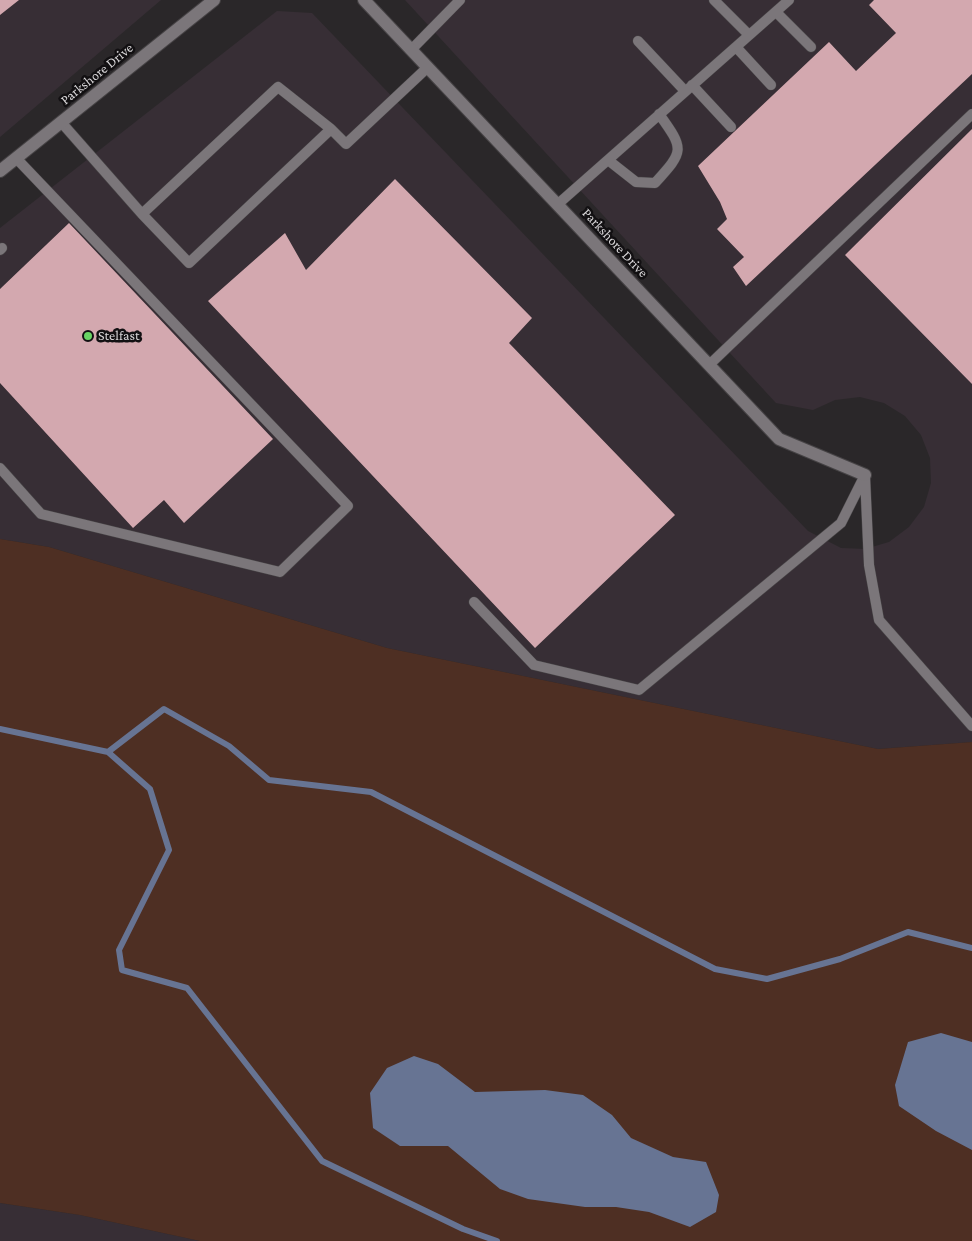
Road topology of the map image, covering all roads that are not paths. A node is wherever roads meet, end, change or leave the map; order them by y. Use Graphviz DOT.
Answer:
graph roads {
  1 [pos="214,0"];
  2 [pos="364,0"];
  3 [pos="460,0"];
  4 [pos="714,0"];
  5 [pos="789,0"];
  6 [pos="776,12"];
  7 [pos="749,35"];
  8 [pos="638,41"];
  9 [pos="736,47"];
  10 [pos="811,48"];
  11 [pos="412,49"];
  12 [pos="428,67"];
  13 [pos="771,85"];
  14 [pos="689,88"];
  15 [pos="660,114"];
  16 [pos="972,114"];
  17 [pos="60,122"];
  18 [pos="731,127"];
  19 [pos="331,129"];
  20 [pos="16,158"];
  21 [pos="608,160"];
  22 [pos="0,171"];
  23 [pos="558,204"];
  24 [pos="142,214"];
  25 [pos="709,365"];
  26 [pos="0,468"];
  27 [pos="865,475"];
  28 [pos="474,602"];
  29 [pos="972,726"];
  1 -- 17 [label="street, Parkshore Drive"];
  2 -- 11 [label="street, Parkshore Drive"];
  3 -- 11 [label="lane"];
  4 -- 7 [label="lane"];
  5 -- 6 [label="lane"];
  6 -- 7 [label="lane"];
  6 -- 10 [label="lane"];
  7 -- 9 [label="lane"];
  8 -- 14 [label="lane"];
  9 -- 13 [label="lane"];
  9 -- 14 [label="lane"];
  11 -- 12 [label="street, Parkshore Drive"];
  12 -- 19 [label="lane"];
  12 -- 23 [label="street, Parkshore Drive"];
  14 -- 15 [label="lane"];
  14 -- 18 [label="lane"];
  15 -- 21 [label="lane"];
  15 -- 21 [label="lane"];
  16 -- 25 [label="lane"];
  17 -- 20 [label="street, Parkshore Drive"];
  17 -- 24 [label="lane"];
  19 -- 24 [label="lane"];
  19 -- 24 [label="lane"];
  20 -- 22 [label="street, Parkshore Drive"];
  20 -- 26 [label="lane"];
  21 -- 23 [label="lane"];
  23 -- 25 [label="street, Parkshore Drive"];
  25 -- 27 [label="street, Parkshore Drive"];
  27 -- 28 [label="lane"];
  27 -- 29 [label="lane"];
}
